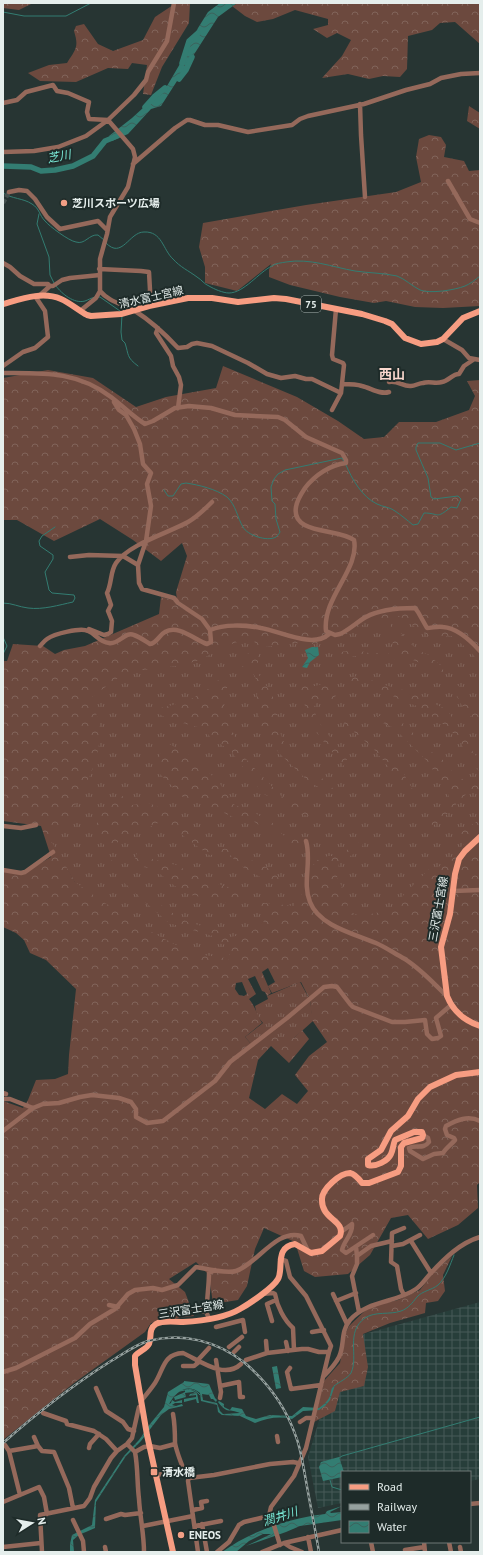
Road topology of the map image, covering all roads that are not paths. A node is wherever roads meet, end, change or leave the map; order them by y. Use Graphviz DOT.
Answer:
graph roads {
  1 [pos="174,3"];
  2 [pos="480,73"];
  3 [pos="3,103"];
  4 [pos="360,104"];
  5 [pos="108,120"];
  6 [pos="3,152"];
  7 [pos="133,164"];
  8 [pos="448,181"];
  9 [pos="9,192"];
  10 [pos="365,197"];
  11 [pos="480,223"];
  12 [pos="107,230"];
  13 [pos="3,263"];
  14 [pos="100,269"];
  15 [pos="100,275"];
  16 [pos="53,285"];
  17 [pos="99,293"];
  18 [pos="37,296"];
  19 [pos="3,304"];
  20 [pos="149,306"];
  21 [pos="336,309"];
  22 [pos="134,310"];
  23 [pos="80,311"];
  24 [pos="480,311"];
  25 [pos="158,328"];
  26 [pos="443,339"];
  27 [pos="473,360"];
  28 [pos="480,360"];
  29 [pos="3,366"];
  30 [pos="3,373"];
  31 [pos="389,382"];
  32 [pos="343,384"];
  33 [pos="389,392"];
  34 [pos="341,393"];
  35 [pos="111,397"];
  36 [pos="178,408"];
  37 [pos="332,410"];
  38 [pos="212,502"];
  39 [pos="146,541"];
  40 [pos="123,556"];
  41 [pos="70,557"];
  42 [pos="138,565"];
  43 [pos="83,629"];
  44 [pos="210,630"];
  45 [pos="329,634"];
  46 [pos="40,646"];
  47 [pos="480,651"];
  48 [pos="36,825"];
  49 [pos="3,826"];
  50 [pos="480,837"];
  51 [pos="306,841"];
  52 [pos="53,852"];
  53 [pos="3,870"];
  54 [pos="480,890"];
  55 [pos="453,891"];
  56 [pos="447,996"];
  57 [pos="451,1005"];
  58 [pos="480,1026"];
  59 [pos="480,1072"];
  60 [pos="3,1099"];
  61 [pos="33,1108"];
  62 [pos="480,1120"];
  63 [pos="3,1131"];
  64 [pos="423,1135"];
  65 [pos="404,1228"];
  66 [pos="341,1232"];
  67 [pos="373,1235"];
  68 [pos="420,1235"];
  69 [pos="480,1237"];
  70 [pos="411,1241"];
  71 [pos="392,1244"];
  72 [pos="356,1248"];
  73 [pos="308,1252"];
  74 [pos="357,1256"];
  75 [pos="280,1259"];
  76 [pos="215,1270"];
  77 [pos="431,1273"];
  78 [pos="356,1293"];
  79 [pos="261,1294"];
  80 [pos="333,1294"];
  81 [pos="404,1295"];
  82 [pos="284,1301"];
  83 [pos="336,1301"];
  84 [pos="277,1302"];
  85 [pos="110,1305"];
  86 [pos="118,1307"];
  87 [pos="360,1312"];
  88 [pos="209,1318"];
  89 [pos="272,1321"];
  90 [pos="347,1324"];
  91 [pos="216,1327"];
  92 [pos="324,1330"];
  93 [pos="245,1332"];
  94 [pos="312,1332"];
  95 [pos="242,1337"];
  96 [pos="266,1341"];
  97 [pos="286,1342"];
  98 [pos="229,1347"];
  99 [pos="239,1347"];
  100 [pos="209,1348"];
  101 [pos="294,1350"];
  102 [pos="288,1351"];
  103 [pos="234,1352"];
  104 [pos="329,1352"];
  105 [pos="267,1353"];
  106 [pos="216,1360"];
  107 [pos="246,1360"];
  108 [pos="198,1362"];
  109 [pos="241,1364"];
  110 [pos="183,1366"];
  111 [pos="290,1368"];
  112 [pos="218,1369"];
  113 [pos="3,1372"];
  114 [pos="323,1376"];
  115 [pos="321,1385"];
  116 [pos="220,1386"];
  117 [pos="96,1388"];
  118 [pos="243,1397"];
  119 [pos="220,1398"];
  120 [pos="142,1404"];
  121 [pos="43,1413"];
  122 [pos="173,1414"];
  123 [pos="313,1418"];
  124 [pos="300,1422"];
  125 [pos="134,1431"];
  126 [pos="99,1434"];
  127 [pos="277,1436"];
  128 [pos="34,1437"];
  129 [pos="278,1442"];
  130 [pos="175,1444"];
  131 [pos="5,1445"];
  132 [pos="38,1446"];
  133 [pos="150,1446"];
  134 [pos="89,1448"];
  135 [pos="131,1448"];
  136 [pos="9,1451"];
  137 [pos="117,1451"];
  138 [pos="298,1463"];
  139 [pos="184,1471"];
  140 [pos="156,1475"];
  141 [pos="189,1478"];
  142 [pos="20,1495"];
  143 [pos="207,1500"];
  144 [pos="3,1502"];
  145 [pos="73,1508"];
  146 [pos="193,1510"];
  147 [pos="141,1513"];
  148 [pos="47,1514"];
  149 [pos="193,1516"];
  150 [pos="269,1516"];
  151 [pos="106,1519"];
  152 [pos="73,1520"];
  153 [pos="166,1521"];
  154 [pos="221,1521"];
  155 [pos="202,1524"];
  156 [pos="143,1526"];
  157 [pos="195,1526"];
  158 [pos="341,1530"];
  159 [pos="308,1537"];
  160 [pos="281,1543"];
  161 [pos="41,1544"];
  162 [pos="3,1547"];
  163 [pos="424,1547"];
  164 [pos="42,1552"];
  165 [pos="84,1552"];
  166 [pos="144,1552"];
  167 [pos="173,1552"];
  168 [pos="198,1552"];
  169 [pos="207,1552"];
  170 [pos="217,1552"];
  171 [pos="262,1552"];
  172 [pos="302,1552"];
  173 [pos="311,1552"];
  174 [pos="406,1552"];
  1 -- 5 [label="street"];
  2 -- 4 [label="street"];
  3 -- 5 [label="street"];
  4 -- 7 [label="street"];
  4 -- 10 [label="street"];
  5 -- 6 [label="street"];
  5 -- 7 [label="street"];
  7 -- 12 [label="street"];
  8 -- 11 [label="street"];
  9 -- 12 [label="street"];
  12 -- 14 [label="street"];
  13 -- 16 [label="street"];
  14 -- 15 [label="street"];
  14 -- 20 [label="street"];
  15 -- 16 [label="street"];
  15 -- 17 [label="street"];
  16 -- 18 [label="street"];
  17 -- 22 [label="street"];
  17 -- 23 [label="street"];
  18 -- 19 [label="main road, 清水富士宮線 / 75"];
  18 -- 23 [label="main road, 清水富士宮線 / 75"];
  18 -- 29 [label="street"];
  20 -- 21 [label="main road, 清水富士宮線 / 75"];
  20 -- 22 [label="main road, 清水富士宮線 / 75"];
  21 -- 26 [label="main road, 清水富士宮線 / 75"];
  21 -- 32 [label="street"];
  22 -- 23 [label="main road, 清水富士宮線 / 75"];
  22 -- 25 [label="street"];
  24 -- 26 [label="main road"];
  25 -- 34 [label="street"];
  25 -- 36 [label="street"];
  26 -- 27 [label="street"];
  27 -- 28 [label="street"];
  27 -- 31 [label="street"];
  30 -- 35 [label="street"];
  32 -- 33 [label="street"];
  32 -- 34 [label="street"];
  34 -- 37 [label="street"];
  35 -- 36 [label="street"];
  35 -- 39 [label="street"];
  36 -- 45 [label="street"];
  38 -- 39 [label="street"];
  39 -- 40 [label="street"];
  39 -- 42 [label="street"];
  40 -- 41 [label="street"];
  40 -- 42 [label="street"];
  40 -- 43 [label="street"];
  42 -- 44 [label="street"];
  43 -- 44 [label="street"];
  43 -- 46 [label="street"];
  44 -- 45 [label="street"];
  45 -- 47 [label="street"];
  48 -- 49 [label="street"];
  50 -- 55 [label="main road, 三沢富士宮線"];
  51 -- 56 [label="street"];
  52 -- 53 [label="street"];
  54 -- 55 [label="street"];
  55 -- 56 [label="main road, 三沢富士宮線"];
  56 -- 57 [label="main road, 三沢富士宮線"];
  57 -- 58 [label="main road, 三沢富士宮線"];
  57 -- 61 [label="street"];
  59 -- 64 [label="main road"];
  60 -- 61 [label="street"];
  61 -- 63 [label="street"];
  62 -- 64 [label="street"];
  64 -- 66 [label="main road"];
  65 -- 71 [label="street"];
  66 -- 72 [label="street"];
  66 -- 73 [label="main road"];
  67 -- 72 [label="street"];
  68 -- 70 [label="street"];
  69 -- 77 [label="street"];
  70 -- 71 [label="street"];
  70 -- 77 [label="street"];
  71 -- 74 [label="street"];
  71 -- 81 [label="street"];
  72 -- 74 [label="street"];
  73 -- 75 [label="main road"];
  73 -- 76 [label="street"];
  74 -- 78 [label="street"];
  75 -- 79 [label="main road, 三沢富士宮線"];
  75 -- 92 [label="street"];
  76 -- 86 [label="street"];
  76 -- 88 [label="street"];
  77 -- 81 [label="street"];
  78 -- 83 [label="street"];
  78 -- 87 [label="street"];
  79 -- 84 [label="street"];
  79 -- 88 [label="main road, 三沢富士宮線"];
  80 -- 83 [label="street"];
  81 -- 87 [label="street"];
  82 -- 84 [label="street"];
  83 -- 90 [label="street"];
  84 -- 89 [label="street"];
  84 -- 101 [label="street"];
  85 -- 86 [label="street"];
  86 -- 113 [label="street"];
  87 -- 90 [label="street"];
  88 -- 120 [label="main road, 三沢富士宮線"];
  90 -- 114 [label="street"];
  91 -- 93 [label="street"];
  92 -- 94 [label="street"];
  92 -- 104 [label="street"];
  95 -- 98 [label="street"];
  96 -- 105 [label="street"];
  97 -- 102 [label="street"];
  99 -- 103 [label="street"];
  100 -- 108 [label="street"];
  101 -- 102 [label="street"];
  101 -- 104 [label="street"];
  102 -- 105 [label="street"];
  104 -- 114 [label="street"];
  105 -- 107 [label="street"];
  106 -- 112 [label="street"];
  108 -- 110 [label="street"];
  108 -- 112 [label="street"];
  108 -- 120 [label="street"];
  109 -- 112 [label="street"];
  111 -- 115 [label="street"];
  112 -- 116 [label="street"];
  114 -- 115 [label="street"];
  115 -- 123 [label="street"];
  116 -- 118 [label="street"];
  116 -- 119 [label="street"];
  117 -- 125 [label="street"];
  120 -- 125 [label="street"];
  120 -- 133 [label="main road, 三沢富士宮線"];
  121 -- 126 [label="street"];
  122 -- 130 [label="street"];
  123 -- 124 [label="street"];
  123 -- 138 [label="street"];
  125 -- 135 [label="street"];
  126 -- 134 [label="street"];
  126 -- 137 [label="street"];
  127 -- 129 [label="street"];
  128 -- 132 [label="street"];
  130 -- 133 [label="street"];
  130 -- 139 [label="street"];
  131 -- 136 [label="street"];
  132 -- 136 [label="street"];
  132 -- 145 [label="street"];
  133 -- 135 [label="street"];
  133 -- 140 [label="main road, 三沢富士宮線"];
  135 -- 137 [label="street"];
  135 -- 147 [label="street"];
  136 -- 142 [label="street"];
  137 -- 145 [label="street"];
  138 -- 141 [label="street"];
  138 -- 150 [label="street"];
  139 -- 140 [label="street"];
  139 -- 141 [label="street"];
  140 -- 153 [label="main road, 三沢富士宮線"];
  141 -- 146 [label="street"];
  142 -- 144 [label="street"];
  142 -- 148 [label="street"];
  143 -- 146 [label="street"];
  145 -- 148 [label="street"];
  146 -- 149 [label="street"];
  147 -- 151 [label="street"];
  147 -- 156 [label="street"];
  148 -- 161 [label="street"];
  149 -- 153 [label="street"];
  149 -- 157 [label="street"];
  150 -- 160 [label="street"];
  150 -- 170 [label="street"];
  152 -- 165 [label="street"];
  153 -- 156 [label="street"];
  153 -- 167 [label="main road, 三沢富士宮線"];
  154 -- 155 [label="street"];
  155 -- 157 [label="street"];
  155 -- 169 [label="street"];
  156 -- 166 [label="street"];
  157 -- 168 [label="street"];
  158 -- 159 [label="street"];
  159 -- 160 [label="street"];
  159 -- 173 [label="street"];
  160 -- 171 [label="street"];
  160 -- 172 [label="street"];
  161 -- 162 [label="street"];
  161 -- 164 [label="street"];
  163 -- 174 [label="street"];
}
